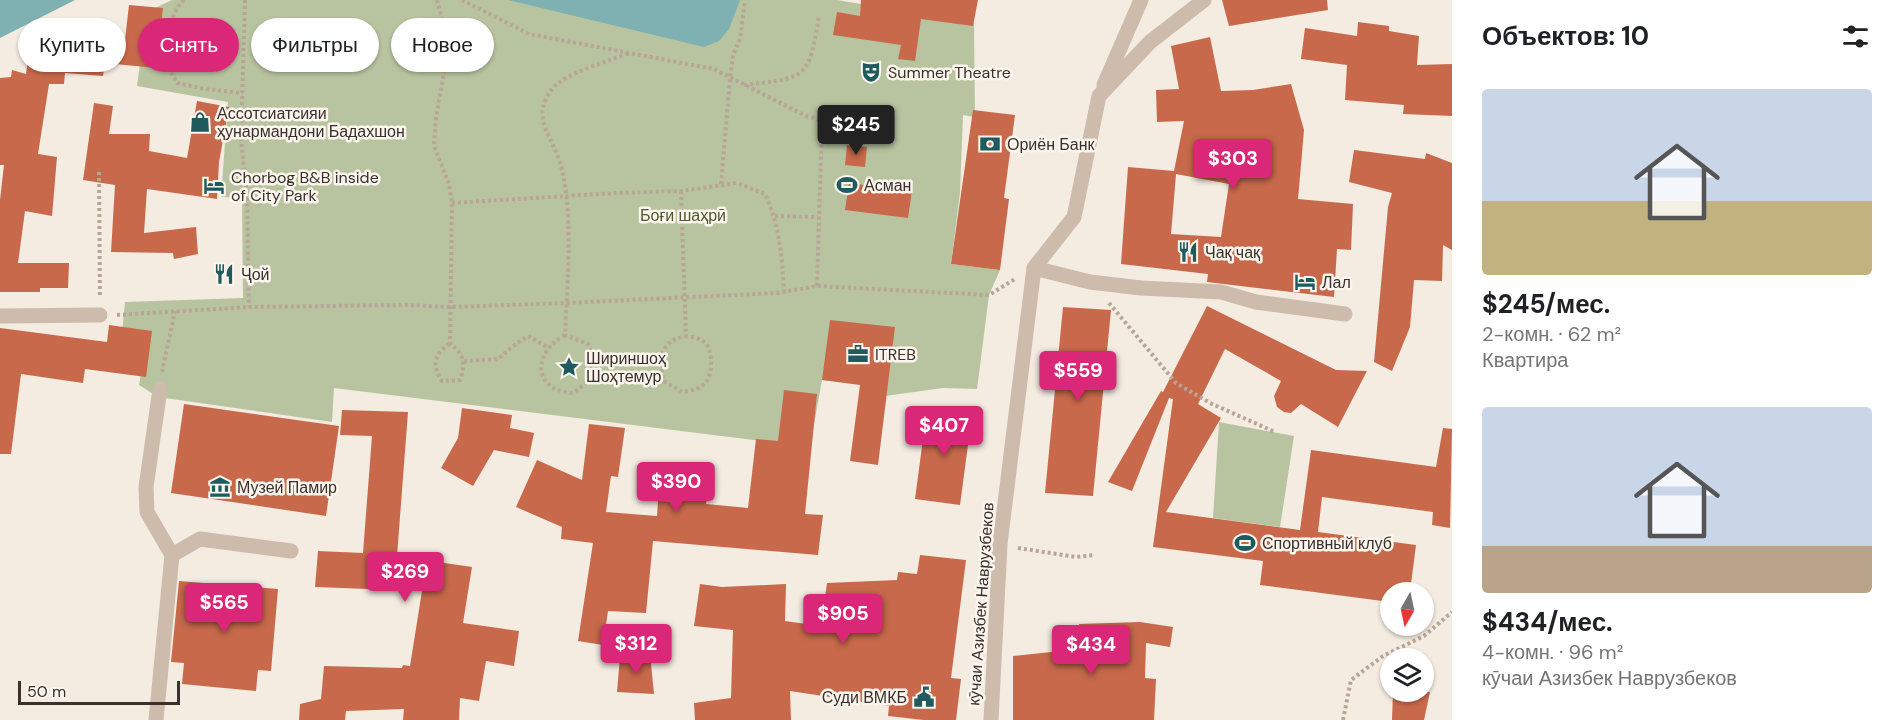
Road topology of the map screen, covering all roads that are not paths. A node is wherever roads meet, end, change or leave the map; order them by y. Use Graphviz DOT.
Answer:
graph roads {
  1 [pos="1141,0"];
  2 [pos="1204,0"];
  3 [pos="1099,96"];
  4 [pos="1034,268"];
  5 [pos="1346,314"];
  6 [pos="100,315"];
  7 [pos="0,316"];
  8 [pos="160,388"];
  9 [pos="291,551"];
  10 [pos="172,555"];
  11 [pos="156,720"];
  12 [pos="991,720"];
  1 -- 3 [label="street"];
  2 -- 3 [label="street"];
  3 -- 4 [label="street"];
  4 -- 5 [label="street"];
  4 -- 12 [label="street, кӯчаи Азизбек Наврузбеков"];
  6 -- 7 [label="street"];
  8 -- 10 [label="street"];
  9 -- 10 [label="street"];
  10 -- 11 [label="street"];
}
